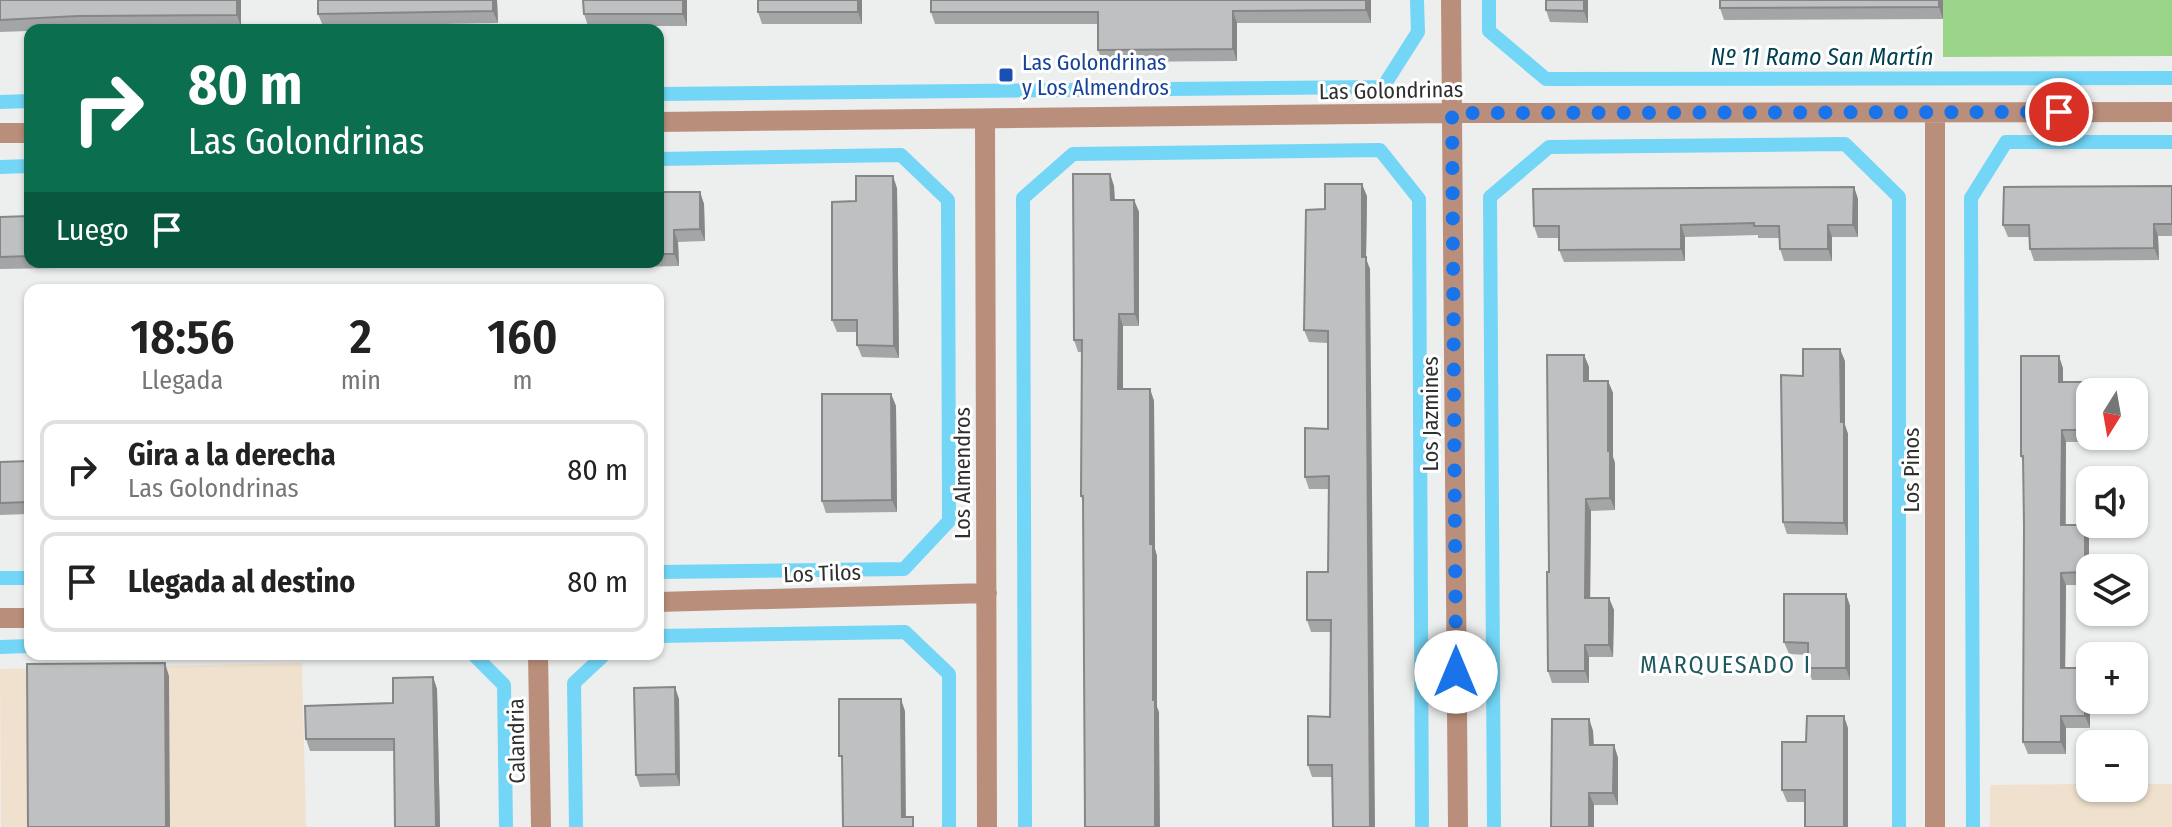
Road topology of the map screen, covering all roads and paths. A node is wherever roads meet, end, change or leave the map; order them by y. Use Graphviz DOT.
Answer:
graph roads {
  1 [pos="1451,0"];
  2 [pos="2172,112"];
  3 [pos="1452,113"];
  4 [pos="1935,113"];
  5 [pos="985,119"];
  6 [pos="664,122"];
  7 [pos="0,133"];
  8 [pos="24,133"];
  9 [pos="987,593"];
  10 [pos="664,602"];
  11 [pos="0,618"];
  12 [pos="24,618"];
  13 [pos="538,660"];
  14 [pos="541,827"];
  15 [pos="987,827"];
  16 [pos="1458,827"];
  17 [pos="1935,827"];
  1 -- 3 [label="street, Los Jazmines"];
  2 -- 4 [label="street, Las Golondrinas"];
  3 -- 4 [label="street, Las Golondrinas"];
  3 -- 5 [label="street, Las Golondrinas"];
  3 -- 16 [label="street, Los Jazmines"];
  4 -- 17 [label="street, Los Pinos"];
  5 -- 6 [label="street, Las Golondrinas"];
  5 -- 9 [label="street, Los Almendros"];
  7 -- 8 [label="street"];
  9 -- 10 [label="street, Los Tilos"];
  9 -- 15 [label="street, Los Almendros"];
  11 -- 12 [label="street"];
  13 -- 14 [label="street, Calandria"];
}
